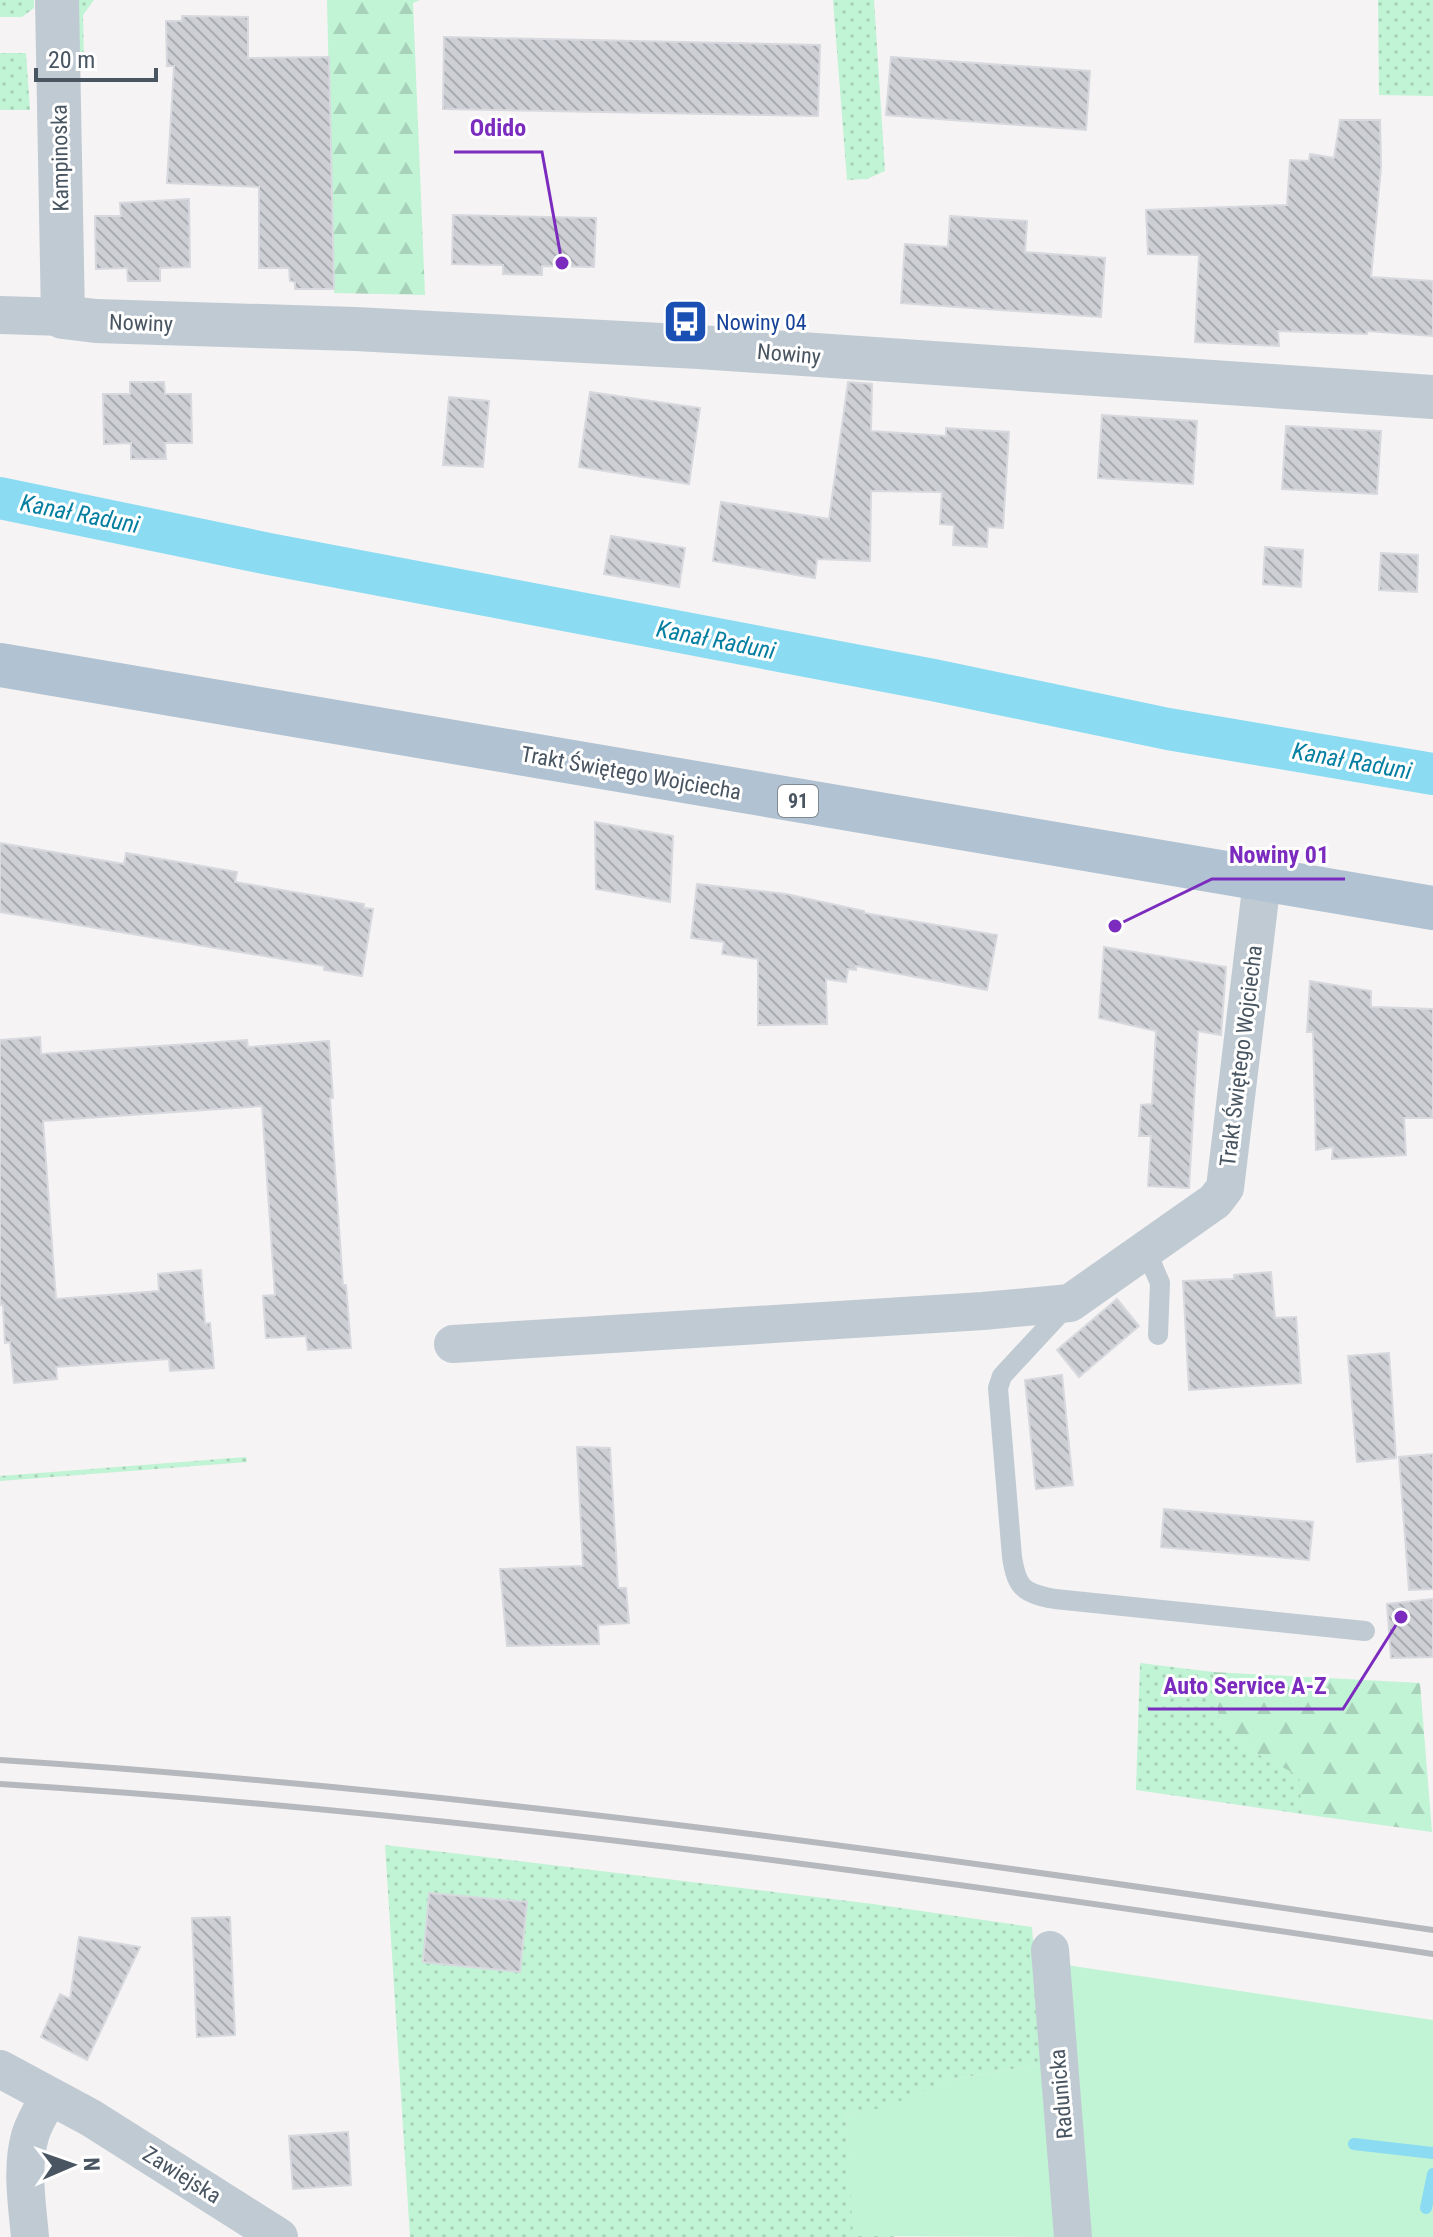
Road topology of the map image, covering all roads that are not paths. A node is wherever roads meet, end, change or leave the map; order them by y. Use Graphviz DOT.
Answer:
graph roads {
  1 [pos="57,0"];
  2 [pos="0,315"];
  3 [pos="63,317"];
  4 [pos="1433,397"];
  5 [pos="0,665"];
  6 [pos="1262,881"];
  7 [pos="1433,908"];
  8 [pos="1146,1250"];
  9 [pos="1070,1303"];
  10 [pos="1158,1335"];
  11 [pos="453,1344"];
  12 [pos="1365,1631"];
  13 [pos="1050,1950"];
  14 [pos="0,2069"];
  15 [pos="50,2096"];
  16 [pos="30,2237"];
  17 [pos="279,2237"];
  18 [pos="1073,2237"];
  1 -- 3 [label="street, Kampinoska"];
  2 -- 3 [label="street, Nowiny"];
  3 -- 4 [label="street, Nowiny"];
  5 -- 6 [label="main road, Trakt Świętego Wojciecha / 91"];
  6 -- 7 [label="main road, Trakt Świętego Wojciecha / 91"];
  6 -- 8 [label="street, Trakt Świętego Wojciecha"];
  8 -- 9 [label="street, Trakt Świętego Wojciecha"];
  8 -- 10 [label="lane"];
  9 -- 11 [label="street, Trakt Świętego Wojciecha"];
  9 -- 12 [label="lane"];
  13 -- 18 [label="street, Radunicka"];
  14 -- 15 [label="street, Zawiejska"];
  15 -- 16 [label="street"];
  15 -- 17 [label="street, Zawiejska"];
}
